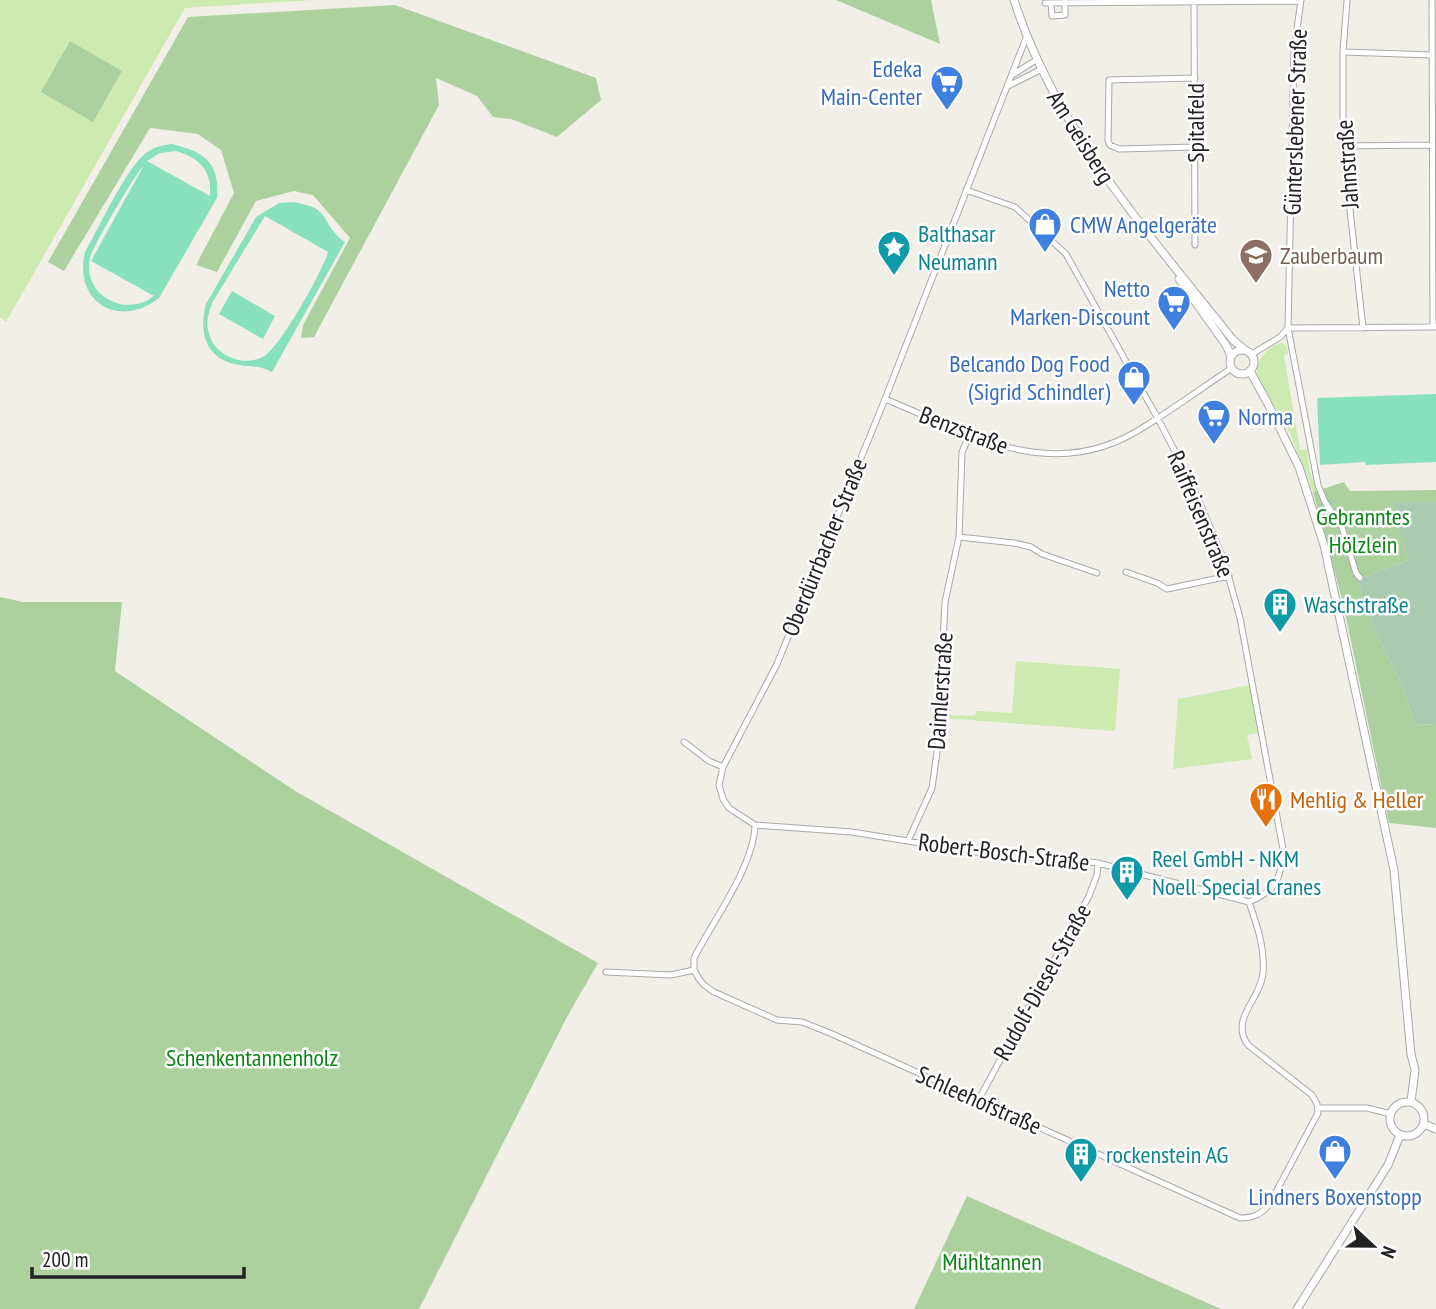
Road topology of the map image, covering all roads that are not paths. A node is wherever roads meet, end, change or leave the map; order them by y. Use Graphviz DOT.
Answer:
graph roads {
  1 [pos="1014,0"];
  2 [pos="1348,0"];
  3 [pos="1433,0"];
  4 [pos="1108,1"];
  5 [pos="1243,1"];
  6 [pos="1301,1"];
  7 [pos="1065,2"];
  8 [pos="1194,2"];
  9 [pos="1026,38"];
  10 [pos="1343,52"];
  11 [pos="1432,55"];
  12 [pos="1036,60"];
  13 [pos="1434,64"];
  14 [pos="1040,70"];
  15 [pos="1011,76"];
  16 [pos="1195,78"];
  17 [pos="1008,86"];
  18 [pos="1431,145"];
  19 [pos="1343,146"];
  20 [pos="1195,147"];
  21 [pos="1434,158"];
  22 [pos="966,190"];
  23 [pos="1195,245"];
  24 [pos="1434,250"];
  25 [pos="1170,263"];
  26 [pos="1434,327"];
  27 [pos="1288,328"];
  28 [pos="1363,328"];
  29 [pos="1244,349"];
  30 [pos="1252,354"];
  31 [pos="1231,356"];
  32 [pos="1232,369"];
  33 [pos="1250,372"];
  34 [pos="884,399"];
  35 [pos="1157,417"];
  36 [pos="970,434"];
  37 [pos="959,537"];
  38 [pos="1126,572"];
  39 [pos="1097,573"];
  40 [pos="1229,576"];
  41 [pos="1360,579"];
  42 [pos="684,742"];
  43 [pos="723,767"];
  44 [pos="755,824"];
  45 [pos="908,841"];
  46 [pos="1098,863"];
  47 [pos="1249,902"];
  48 [pos="694,970"];
  49 [pos="606,972"];
  50 [pos="979,1099"];
  51 [pos="1411,1102"];
  52 [pos="1318,1108"];
  53 [pos="1391,1114"];
  54 [pos="1424,1124"];
  55 [pos="1436,1129"];
  56 [pos="1400,1135"];
  57 [pos="1297,1309"];
  1 -- 9 [label="street, Am Geisberg"];
  2 -- 10 [label="street, Jahnstraße"];
  3 -- 11 [label="street"];
  4 -- 7 [label="street"];
  4 -- 8 [label="street"];
  5 -- 6 [label="street"];
  5 -- 8 [label="street"];
  6 -- 27 [label="street, Günterslebener Straße"];
  7 -- 7 [label="street"];
  8 -- 16 [label="street, Spitalfeld"];
  9 -- 12 [label="street, Am Geisberg"];
  9 -- 15 [label="street, Oberdürrbacher Straße"];
  10 -- 11 [label="street"];
  10 -- 19 [label="street, Jahnstraße"];
  11 -- 13 [label="street"];
  12 -- 14 [label="street, Am Geisberg"];
  12 -- 15 [label="street"];
  13 -- 18 [label="street"];
  14 -- 17 [label="street"];
  14 -- 25 [label="street, Am Geisberg"];
  15 -- 17 [label="street, Oberdürrbacher Straße"];
  16 -- 20 [label="street, Spitalfeld"];
  16 -- 20 [label="street"];
  17 -- 22 [label="street, Oberdürrbacher Straße"];
  18 -- 19 [label="street"];
  18 -- 21 [label="street"];
  19 -- 28 [label="street, Jahnstraße"];
  20 -- 23 [label="street, Spitalfeld"];
  21 -- 24 [label="street"];
  22 -- 34 [label="street, Oberdürrbacher Straße"];
  22 -- 35 [label="street, Raiffeisenstraße"];
  24 -- 26 [label="street"];
  25 -- 29 [label="street, Am Geisberg"];
  25 -- 31 [label="street, Am Geisberg"];
  26 -- 28 [label="street"];
  27 -- 28 [label="street"];
  27 -- 30 [label="street"];
  27 -- 41 [label="street, Günterslebener Straße"];
  29 -- 30 [label="street"];
  29 -- 31 [label="street"];
  30 -- 33 [label="street"];
  31 -- 32 [label="street"];
  32 -- 33 [label="street"];
  32 -- 35 [label="street, Benzstraße"];
  33 -- 51 [label="street"];
  34 -- 36 [label="street, Benzstraße"];
  34 -- 43 [label="street, Oberdürrbacher Straße"];
  35 -- 36 [label="street, Benzstraße"];
  35 -- 40 [label="street, Raiffeisenstraße"];
  36 -- 37 [label="street, Daimlerstraße"];
  37 -- 39 [label="street"];
  37 -- 45 [label="street, Daimlerstraße"];
  38 -- 40 [label="street"];
  40 -- 47 [label="street, Raiffeisenstraße"];
  42 -- 43 [label="street"];
  43 -- 44 [label="street, Oberdürrbacher Straße"];
  44 -- 45 [label="street, Robert-Bosch-Straße"];
  44 -- 48 [label="street"];
  45 -- 46 [label="street, Robert-Bosch-Straße"];
  46 -- 47 [label="street, Robert-Bosch-Straße"];
  46 -- 50 [label="street, Rudolf-Diesel-Straße"];
  47 -- 52 [label="street"];
  48 -- 49 [label="street"];
  48 -- 50 [label="street, Schleehofstraße"];
  50 -- 52 [label="street, Schleehofstraße"];
  51 -- 53 [label="street"];
  51 -- 54 [label="street"];
  52 -- 53 [label="street"];
  53 -- 56 [label="street"];
  54 -- 55 [label="street"];
  54 -- 56 [label="street"];
  56 -- 57 [label="street"];
}
